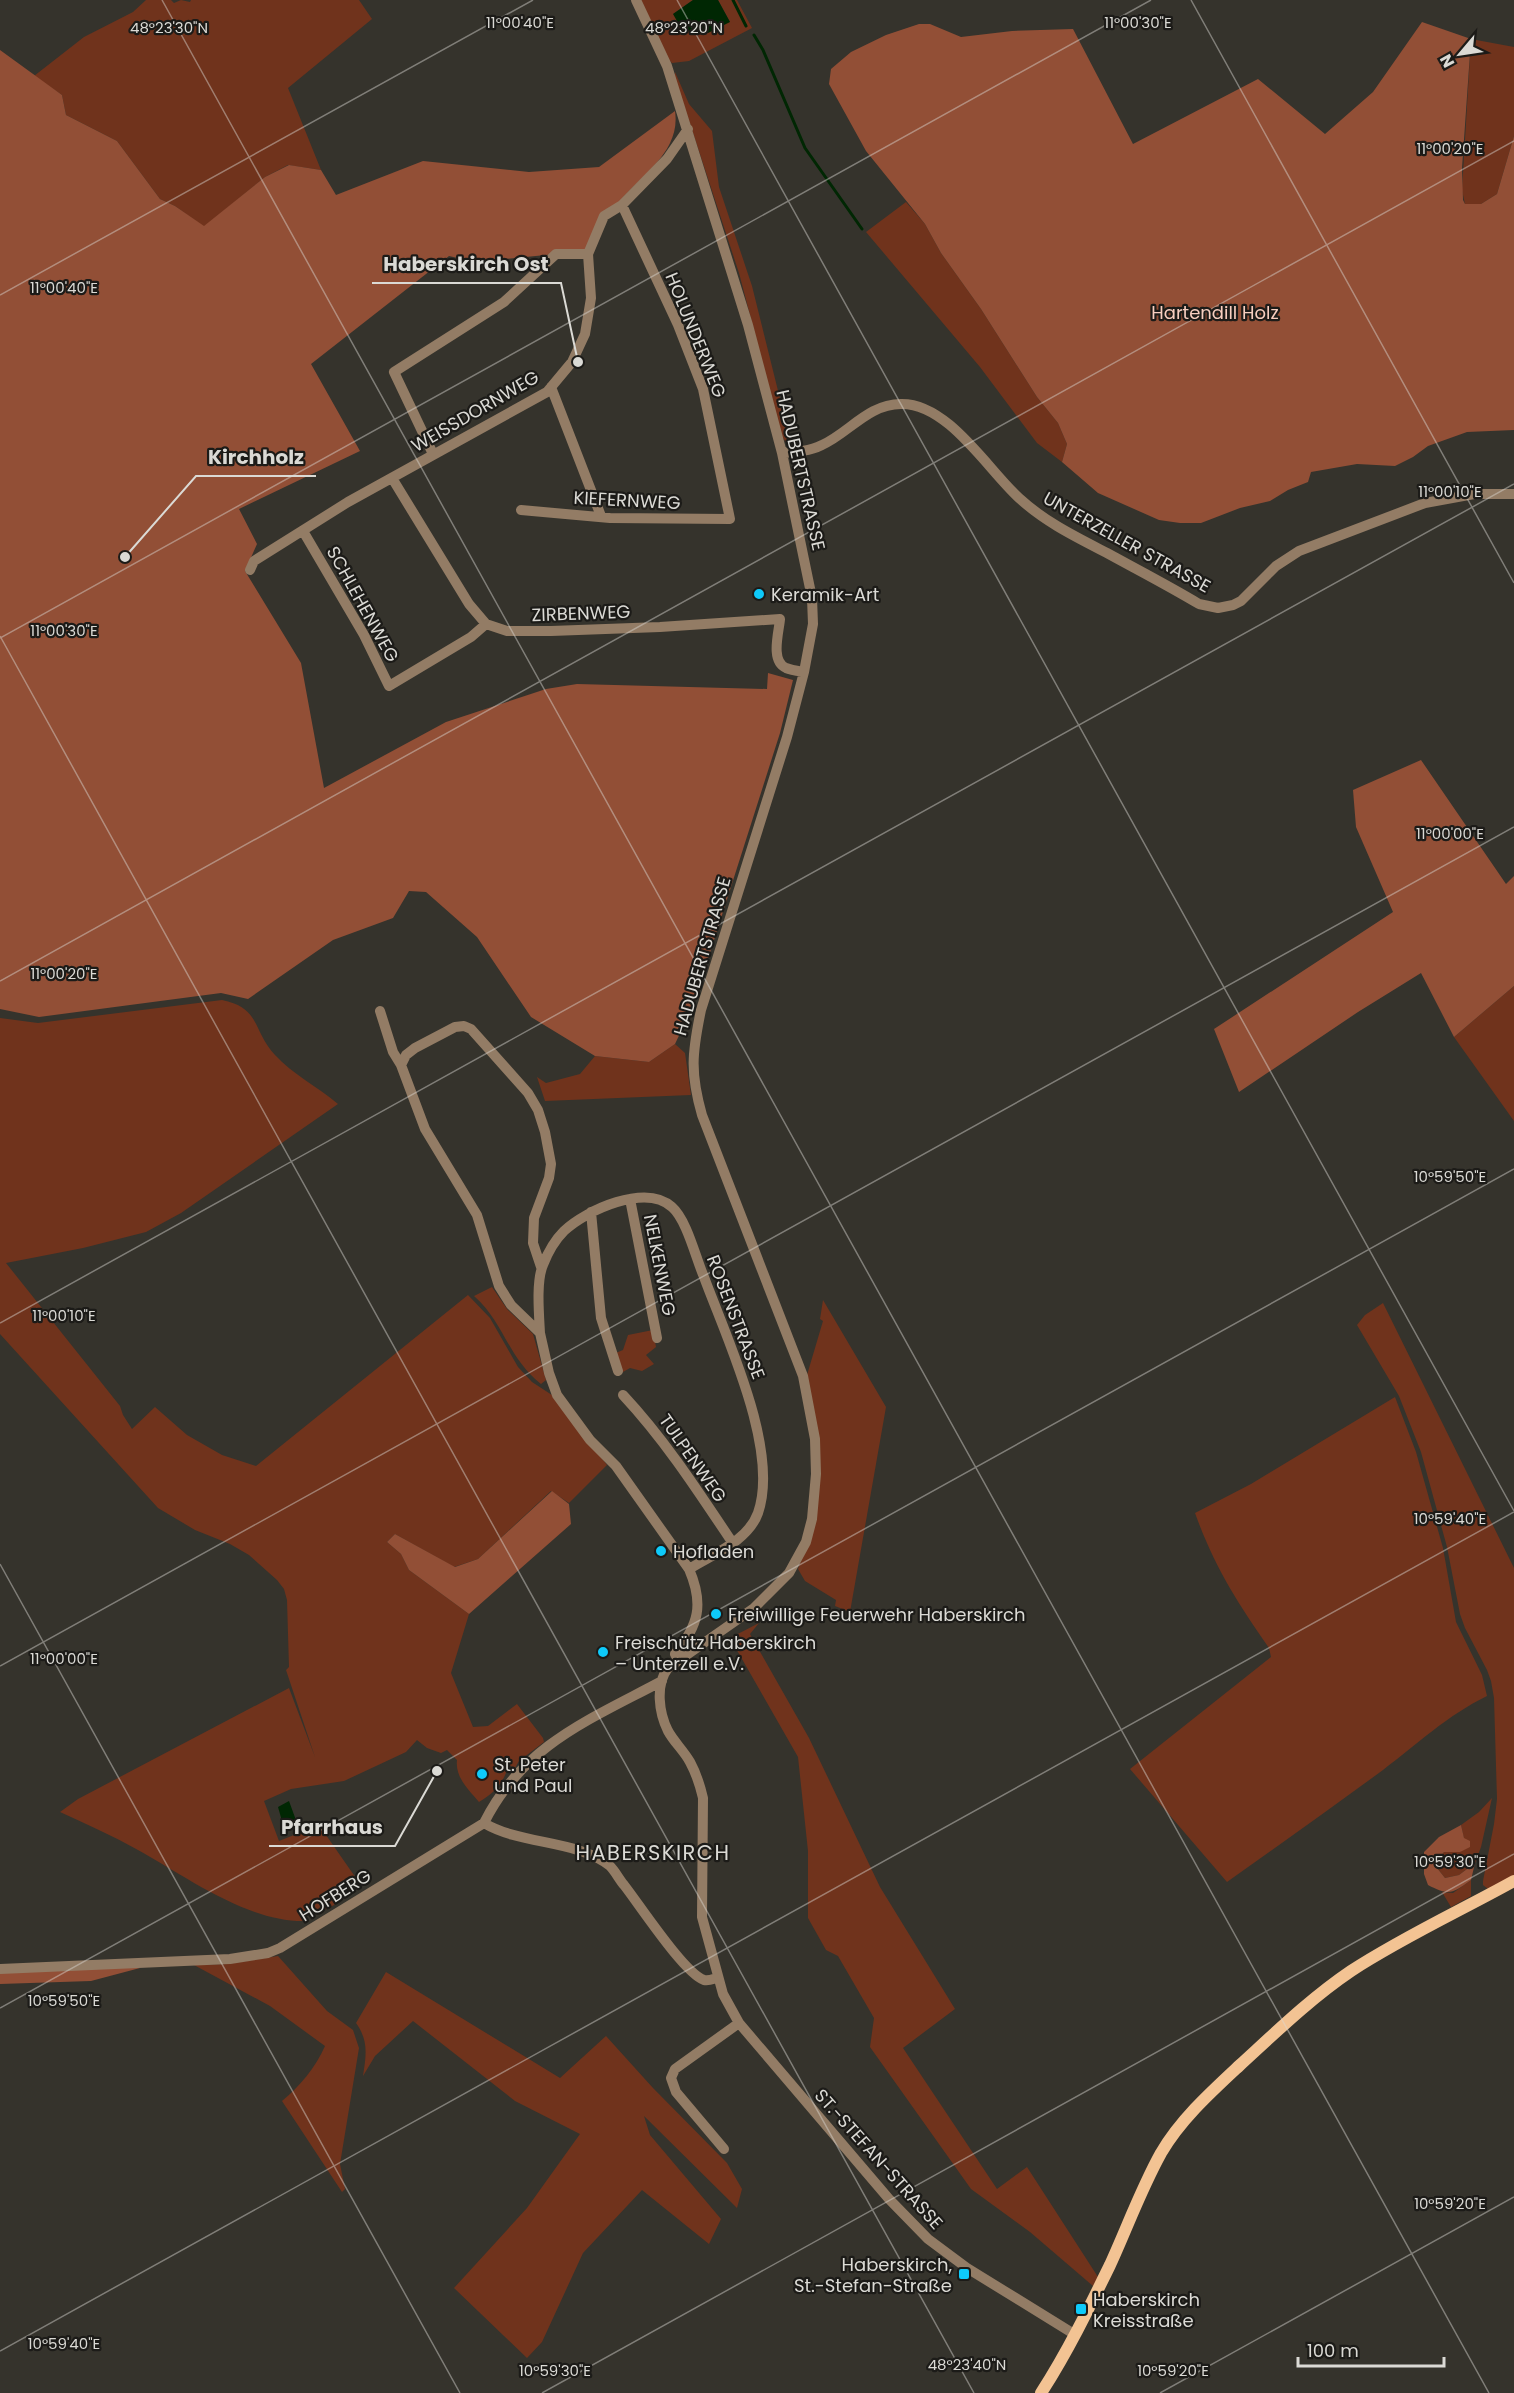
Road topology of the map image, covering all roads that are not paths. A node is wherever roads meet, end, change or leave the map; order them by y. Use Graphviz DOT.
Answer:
graph roads {
  1 [pos="636,0"];
  2 [pos="688,129"];
  3 [pos="622,205"];
  4 [pos="588,254"];
  5 [pos="551,387"];
  6 [pos="782,453"];
  7 [pos="433,454"];
  8 [pos="392,478"];
  9 [pos="1514,494"];
  10 [pos="521,510"];
  11 [pos="601,516"];
  12 [pos="730,519"];
  13 [pos="303,531"];
  14 [pos="250,570"];
  15 [pos="486,624"];
  16 [pos="804,672"];
  17 [pos="380,1011"];
  18 [pos="401,1065"];
  19 [pos="630,1199"];
  20 [pos="591,1212"];
  21 [pos="541,1267"];
  22 [pos="540,1333"];
  23 [pos="657,1338"];
  24 [pos="618,1371"];
  25 [pos="623,1395"];
  26 [pos="732,1542"];
  27 [pos="689,1569"];
  28 [pos="678,1660"];
  29 [pos="662,1681"];
  30 [pos="484,1823"];
  31 [pos="1514,1881"];
  32 [pos="0,1969"];
  33 [pos="717,1978"];
  34 [pos="738,2023"];
  35 [pos="724,2149"];
  36 [pos="1074,2334"];
  37 [pos="1041,2393"];
  1 -- 2 [label="street, HADUBERTSTRASSE"];
  2 -- 3 [label="street, WEISSDORNWEG"];
  2 -- 6 [label="street, HADUBERTSTRASSE"];
  3 -- 4 [label="street, WEISSDORNWEG"];
  3 -- 12 [label="street, HOLUNDERWEG"];
  4 -- 5 [label="street, WEISSDORNWEG"];
  4 -- 7 [label="street"];
  5 -- 7 [label="street, WEISSDORNWEG"];
  5 -- 11 [label="street"];
  6 -- 9 [label="street, UNTERZELLER STRASSE"];
  6 -- 16 [label="street, HADUBERTSTRASSE"];
  7 -- 8 [label="street, WEISSDORNWEG"];
  8 -- 13 [label="street, WEISSDORNWEG"];
  8 -- 15 [label="street"];
  10 -- 11 [label="street, KIEFERNWEG"];
  11 -- 12 [label="street, KIEFERNWEG"];
  13 -- 14 [label="street, WEISSDORNWEG"];
  13 -- 15 [label="street, SCHLEHENWEG"];
  15 -- 16 [label="street, ZIRBENWEG"];
  16 -- 28 [label="street, HADUBERTSTRASSE"];
  17 -- 18 [label="street"];
  18 -- 21 [label="street, ROSENSTRASSE"];
  18 -- 22 [label="street"];
  19 -- 20 [label="street, ROSENSTRASSE"];
  19 -- 23 [label="street, NELKENWEG"];
  19 -- 26 [label="street, ROSENSTRASSE"];
  20 -- 21 [label="street, ROSENSTRASSE"];
  20 -- 24 [label="street"];
  21 -- 22 [label="street, ROSENSTRASSE"];
  22 -- 27 [label="street, ROSENSTRASSE"];
  25 -- 26 [label="street, TULPENWEG"];
  26 -- 27 [label="street, ROSENSTRASSE"];
  27 -- 28 [label="street, ROSENSTRASSE"];
  28 -- 29 [label="street, HADUBERTSTRASSE"];
  29 -- 30 [label="street"];
  29 -- 33 [label="street"];
  30 -- 32 [label="street, HOFBERG"];
  30 -- 33 [label="street"];
  31 -- 36 [label="main road"];
  33 -- 34 [label="street, ST.-STEFAN-STRASSE"];
  34 -- 35 [label="street"];
  34 -- 36 [label="street, ST.-STEFAN-STRASSE"];
  36 -- 37 [label="main road"];
}
